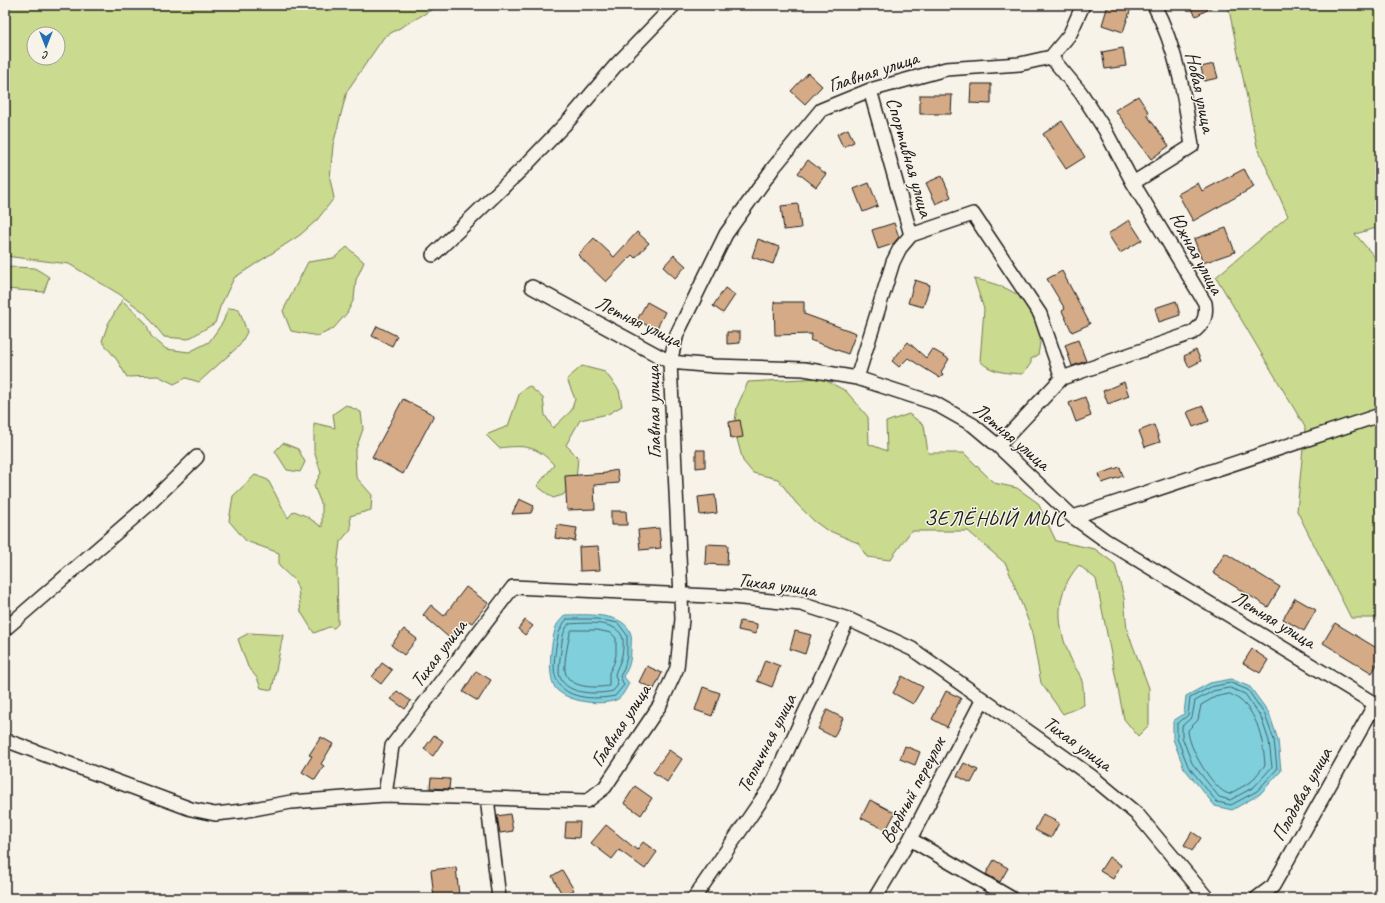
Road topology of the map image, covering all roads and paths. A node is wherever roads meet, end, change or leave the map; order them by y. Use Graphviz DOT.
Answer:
graph roads {
  1 [pos="674,5"];
  2 [pos="1083,5"];
  3 [pos="1154,5"];
  4 [pos="1050,57"];
  5 [pos="870,90"];
  6 [pos="1134,183"];
  7 [pos="912,235"];
  8 [pos="433,255"];
  9 [pos="532,287"];
  10 [pos="670,362"];
  11 [pos="857,378"];
  12 [pos="1062,378"];
  13 [pos="1380,414"];
  14 [pos="998,446"];
  15 [pos="197,457"];
  16 [pos="1073,517"];
  17 [pos="681,595"];
  18 [pos="848,619"];
  19 [pos="5,629"];
  20 [pos="983,699"];
  21 [pos="1377,705"];
  22 [pos="5,740"];
  23 [pos="384,795"];
  24 [pos="487,798"];
  25 [pos="910,840"];
  26 [pos="499,898"];
  27 [pos="694,898"];
  28 [pos="875,898"];
  29 [pos="1011,898"];
  30 [pos="1207,898"];
  31 [pos="1257,898"];
  1 -- 8 [label="street"];
  2 -- 4 [label="street"];
  3 -- 6 [label="street, Новая улица"];
  4 -- 5 [label="street, Главная улица"];
  4 -- 6 [label="street, Южная улица"];
  5 -- 7 [label="street, Спортивная улица"];
  5 -- 10 [label="street, Главная улица"];
  6 -- 12 [label="street, Южная улица"];
  7 -- 11 [label="street, Спортивная улица"];
  7 -- 12 [label="street, Спортивная улица"];
  9 -- 10 [label="street, Летняя улица"];
  10 -- 11 [label="street, Летняя улица"];
  10 -- 17 [label="street, Главная улица"];
  11 -- 14 [label="street, Летняя улица"];
  12 -- 14 [label="street, Южная улица"];
  13 -- 16 [label="street"];
  14 -- 16 [label="street, Летняя улица"];
  15 -- 19 [label="street"];
  16 -- 21 [label="street, Летняя улица"];
  17 -- 18 [label="street, Тихая улица"];
  17 -- 23 [label="street, Тихая улица"];
  17 -- 24 [label="street, Главная улица"];
  18 -- 20 [label="street, Тихая улица"];
  18 -- 27 [label="street, Тепличная улица"];
  20 -- 25 [label="street, Вербный переулок"];
  20 -- 30 [label="street, Тихая улица"];
  21 -- 31 [label="street, Плодовая улица"];
  22 -- 23 [label="street, Главная улица"];
  23 -- 24 [label="street, Главная улица"];
  24 -- 26 [label="street"];
  25 -- 28 [label="street, Вербный переулок"];
  25 -- 29 [label="street"];
}
